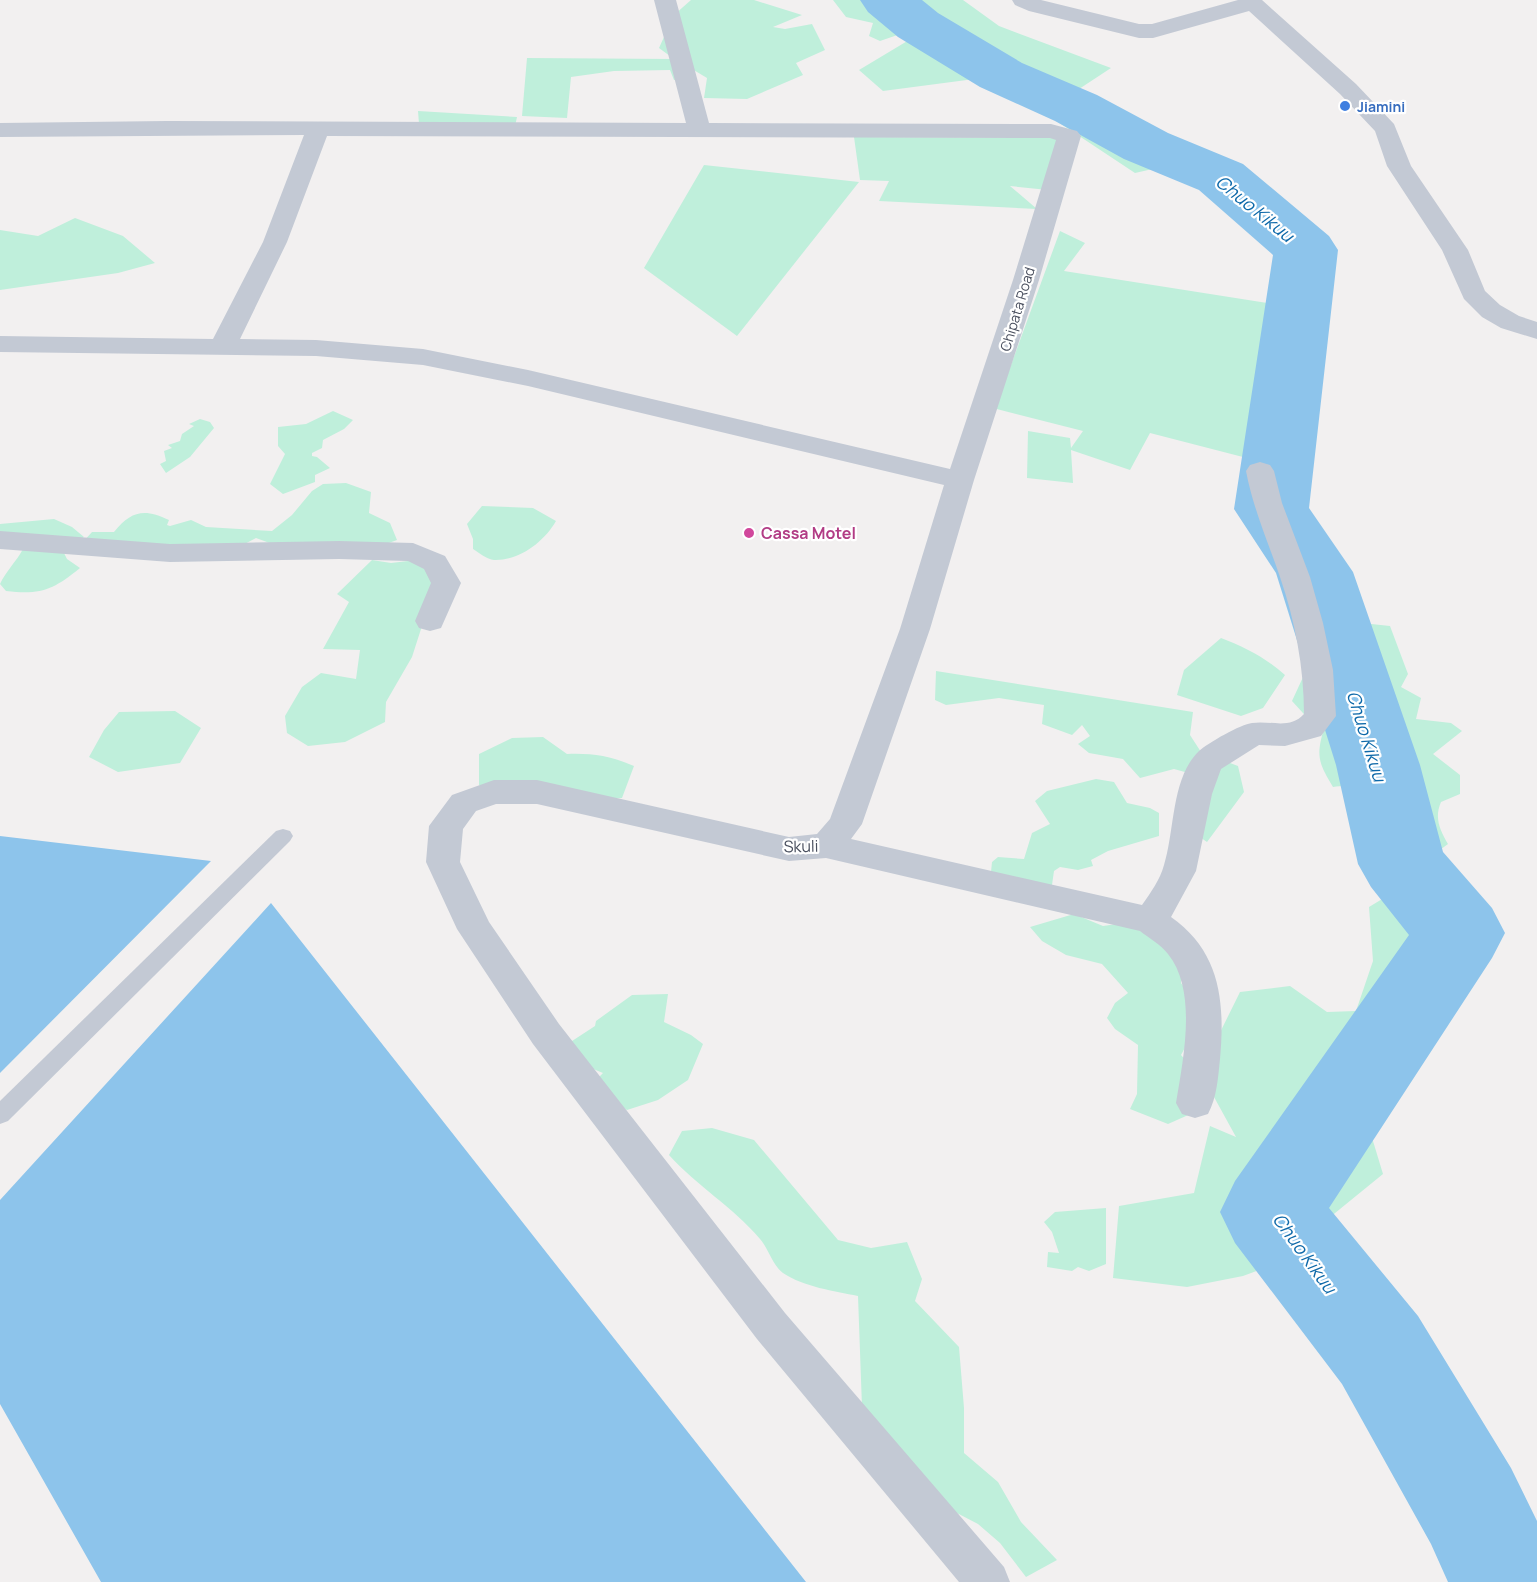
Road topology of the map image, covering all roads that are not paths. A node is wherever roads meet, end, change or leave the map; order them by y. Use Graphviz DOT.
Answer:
graph roads {
  1 [pos="665,0"];
  2 [pos="1023,0"];
  3 [pos="1250,2"];
  4 [pos="318,129"];
  5 [pos="0,130"];
  6 [pos="700,131"];
  7 [pos="1537,331"];
  8 [pos="0,344"];
  9 [pos="222,348"];
  10 [pos="1260,471"];
  11 [pos="960,480"];
  12 [pos="0,540"];
  13 [pos="430,621"];
  14 [pos="283,836"];
  15 [pos="826,846"];
  16 [pos="1150,920"];
  17 [pos="1195,1103"];
  18 [pos="0,1115"];
  19 [pos="988,1582"];
  1 -- 6 [label="street"];
  2 -- 3 [label="street"];
  3 -- 7 [label="street"];
  4 -- 5 [label="street"];
  4 -- 6 [label="street"];
  4 -- 9 [label="street"];
  6 -- 11 [label="street, Chipata Road"];
  8 -- 9 [label="street"];
  9 -- 11 [label="street"];
  10 -- 16 [label="street"];
  11 -- 15 [label="street, Skuli"];
  12 -- 13 [label="street"];
  14 -- 18 [label="lane"];
  15 -- 16 [label="street"];
  15 -- 19 [label="street, Skuli"];
  16 -- 17 [label="street"];
}
